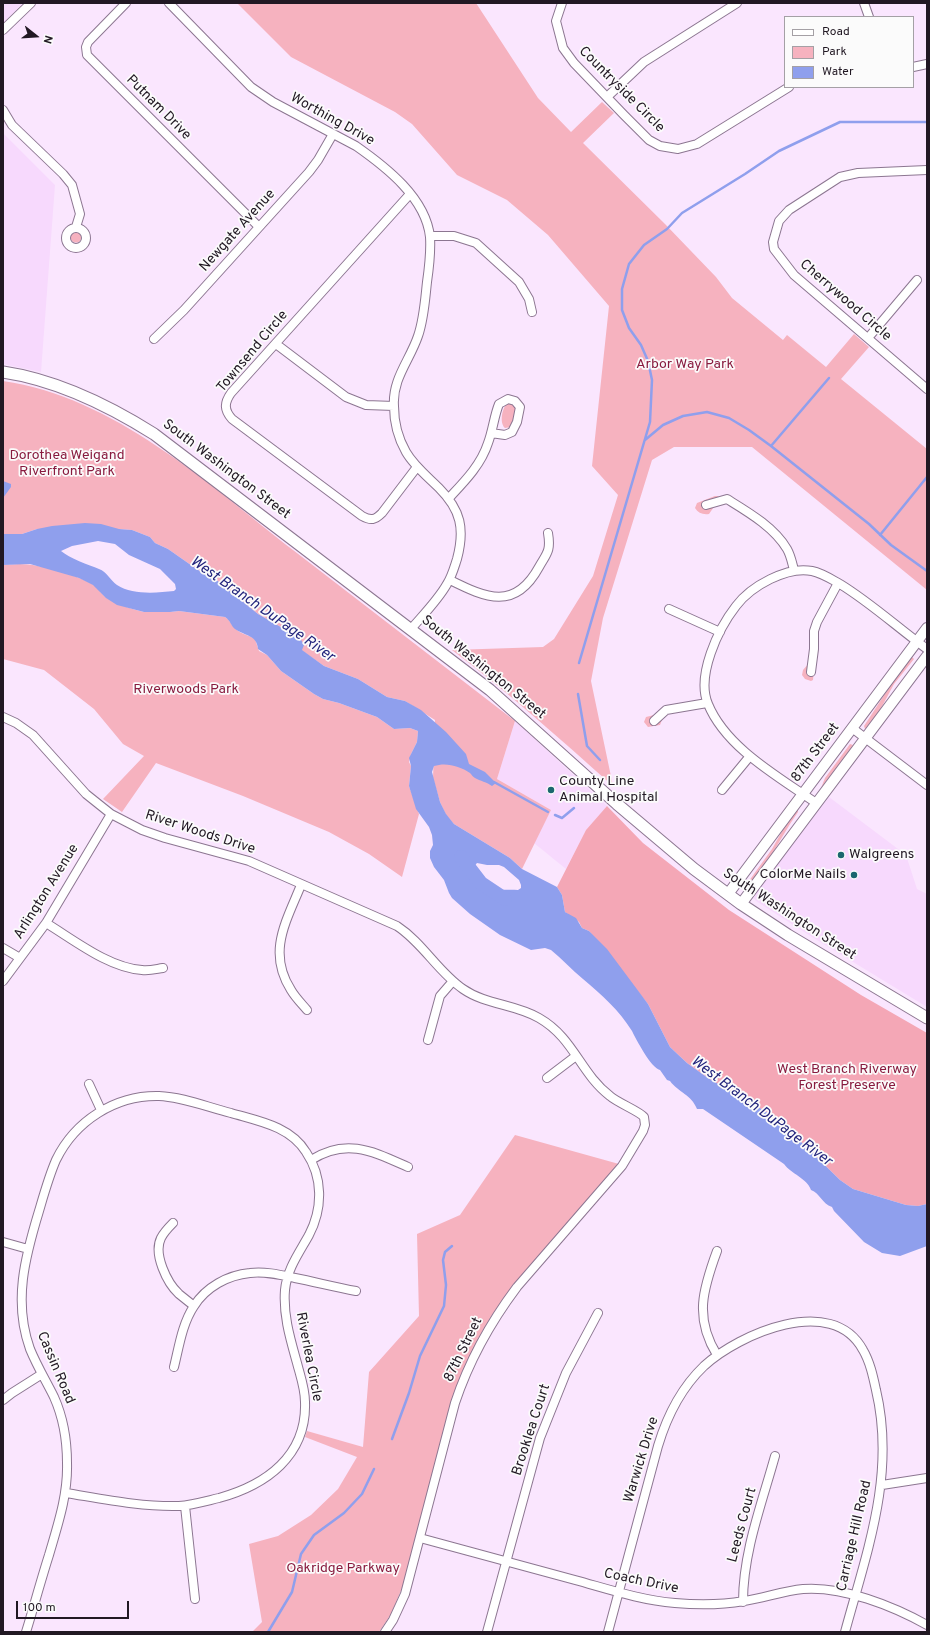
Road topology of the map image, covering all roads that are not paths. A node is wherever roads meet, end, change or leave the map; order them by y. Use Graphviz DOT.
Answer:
graph roads {
  1 [pos="31,3"];
  2 [pos="126,3"];
  3 [pos="169,3"];
  4 [pos="562,3"];
  5 [pos="737,3"];
  6 [pos="864,3"];
  7 [pos="869,16"];
  8 [pos="3,30"];
  9 [pos="927,64"];
  10 [pos="914,67"];
  11 [pos="787,88"];
  12 [pos="607,97"];
  13 [pos="3,110"];
  14 [pos="333,134"];
  15 [pos="927,170"];
  16 [pos="410,194"];
  17 [pos="76,227"];
  18 [pos="259,227"];
  19 [pos="430,236"];
  20 [pos="917,280"];
  21 [pos="532,312"];
  22 [pos="868,338"];
  23 [pos="154,339"];
  24 [pos="276,344"];
  25 [pos="3,372"];
  26 [pos="924,387"];
  27 [pos="394,406"];
  28 [pos="491,433"];
  29 [pos="417,467"];
  30 [pos="449,498"];
  31 [pos="706,505"];
  32 [pos="548,533"];
  33 [pos="794,570"];
  34 [pos="450,580"];
  35 [pos="838,583"];
  36 [pos="669,609"];
  37 [pos="927,628"];
  38 [pos="411,629"];
  39 [pos="720,632"];
  40 [pos="917,642"];
  41 [pos="927,649"];
  42 [pos="927,656"];
  43 [pos="811,672"];
  44 [pos="707,703"];
  45 [pos="3,717"];
  46 [pos="654,721"];
  47 [pos="852,728"];
  48 [pos="865,738"];
  49 [pos="750,756"];
  50 [pos="927,785"];
  51 [pos="722,790"];
  52 [pos="803,794"];
  53 [pos="816,803"];
  54 [pos="110,814"];
  55 [pos="301,885"];
  56 [pos="728,894"];
  57 [pos="742,904"];
  58 [pos="46,923"];
  59 [pos="3,948"];
  60 [pos="20,958"];
  61 [pos="163,968"];
  62 [pos="3,981"];
  63 [pos="453,981"];
  64 [pos="307,1010"];
  65 [pos="927,1018"];
  66 [pos="428,1040"];
  67 [pos="576,1056"];
  68 [pos="547,1078"];
  69 [pos="89,1084"];
  70 [pos="103,1109"];
  71 [pos="645,1120"];
  72 [pos="311,1160"];
  73 [pos="408,1167"];
  74 [pos="173,1223"];
  75 [pos="3,1242"];
  76 [pos="28,1249"];
  77 [pos="717,1251"];
  78 [pos="288,1276"];
  79 [pos="356,1291"];
  80 [pos="194,1306"];
  81 [pos="598,1313"];
  82 [pos="864,1351"];
  83 [pos="717,1355"];
  84 [pos="174,1367"];
  85 [pos="42,1374"];
  86 [pos="3,1400"];
  87 [pos="775,1456"];
  88 [pos="927,1478"];
  89 [pos="882,1485"];
  90 [pos="66,1492"];
  91 [pos="185,1506"];
  92 [pos="420,1538"];
  93 [pos="506,1562"];
  94 [pos="619,1592"];
  95 [pos="855,1596"];
  96 [pos="195,1599"];
  97 [pos="743,1602"];
  98 [pos="927,1625"];
  99 [pos="26,1632"];
  100 [pos="385,1632"];
  101 [pos="487,1632"];
  102 [pos="608,1632"];
  103 [pos="845,1632"];
  1 -- 8 [label="street"];
  2 -- 18 [label="street, Putnam Drive"];
  3 -- 14 [label="street, Worthing Drive"];
  4 -- 12 [label="street, Countryside Circle"];
  5 -- 12 [label="street"];
  6 -- 7 [label="street"];
  9 -- 10 [label="street"];
  11 -- 12 [label="street, Countryside Circle"];
  13 -- 17 [label="street"];
  14 -- 16 [label="street, Worthing Drive"];
  14 -- 18 [label="street, Newgate Avenue"];
  15 -- 22 [label="street, Cherrywood Circle"];
  16 -- 19 [label="street, Worthing Drive"];
  16 -- 24 [label="street, Townsend Circle"];
  18 -- 23 [label="street, Newgate Avenue"];
  19 -- 21 [label="street"];
  19 -- 27 [label="street, Worthing Drive"];
  20 -- 22 [label="street"];
  22 -- 26 [label="street, Cherrywood Circle"];
  24 -- 27 [label="street"];
  24 -- 29 [label="street, Townsend Circle"];
  25 -- 38 [label="main road, South Washington Street"];
  27 -- 29 [label="street, Worthing Drive"];
  28 -- 28 [label="street"];
  28 -- 30 [label="street"];
  29 -- 30 [label="street, Worthing Drive"];
  30 -- 34 [label="street, Worthing Drive"];
  31 -- 33 [label="street"];
  32 -- 34 [label="street"];
  33 -- 35 [label="street"];
  33 -- 39 [label="street"];
  34 -- 38 [label="street, Worthing Drive"];
  35 -- 40 [label="street"];
  35 -- 43 [label="street"];
  36 -- 39 [label="street"];
  37 -- 40 [label="street, 87th Street"];
  38 -- 56 [label="main road, South Washington Street"];
  39 -- 44 [label="street"];
  40 -- 41 [label="street"];
  40 -- 47 [label="street, 87th Street"];
  42 -- 48 [label="street"];
  44 -- 46 [label="street"];
  44 -- 49 [label="street"];
  45 -- 54 [label="street, River Woods Drive"];
  47 -- 48 [label="street"];
  47 -- 52 [label="street, 87th Street"];
  48 -- 50 [label="street"];
  48 -- 53 [label="street"];
  49 -- 51 [label="street"];
  49 -- 52 [label="street"];
  52 -- 53 [label="street"];
  52 -- 56 [label="street, 87th Street"];
  53 -- 57 [label="street"];
  54 -- 55 [label="street, River Woods Drive"];
  54 -- 58 [label="street, Arlington Avenue"];
  55 -- 63 [label="street, River Woods Drive"];
  55 -- 64 [label="street"];
  56 -- 57 [label="main road, South Washington Street"];
  57 -- 65 [label="main road, South Washington Street"];
  58 -- 60 [label="street, Arlington Avenue"];
  58 -- 61 [label="street"];
  59 -- 60 [label="street"];
  60 -- 62 [label="street, Arlington Avenue"];
  63 -- 66 [label="street"];
  63 -- 67 [label="street, River Woods Drive"];
  67 -- 68 [label="street"];
  67 -- 71 [label="street, River Woods Drive"];
  69 -- 70 [label="street"];
  70 -- 72 [label="street, Riverlea Circle"];
  70 -- 76 [label="street, Cassin Road"];
  71 -- 92 [label="street, 87th Street"];
  72 -- 73 [label="street"];
  72 -- 78 [label="street, Riverlea Circle"];
  74 -- 80 [label="street"];
  75 -- 76 [label="street"];
  76 -- 85 [label="street, Cassin Road"];
  77 -- 83 [label="street"];
  78 -- 79 [label="street"];
  78 -- 80 [label="street"];
  78 -- 91 [label="street, Riverlea Circle"];
  80 -- 84 [label="street"];
  81 -- 93 [label="street, Brooklea Court"];
  82 -- 83 [label="street, Warwick Drive"];
  82 -- 89 [label="street, Carriage Hill Road"];
  83 -- 94 [label="street, Warwick Drive"];
  85 -- 86 [label="street"];
  85 -- 90 [label="street, Cassin Road"];
  87 -- 97 [label="street, Leeds Court"];
  88 -- 89 [label="street"];
  89 -- 95 [label="street, Carriage Hill Road"];
  90 -- 91 [label="street, Riverlea Circle"];
  90 -- 99 [label="street, Cassin Road"];
  91 -- 96 [label="street"];
  92 -- 93 [label="street, Coach Drive"];
  92 -- 100 [label="street, 87th Street"];
  93 -- 94 [label="street, Coach Drive"];
  93 -- 101 [label="street, Brooklea Court"];
  94 -- 97 [label="street, Coach Drive"];
  94 -- 102 [label="street, Warwick Drive"];
  95 -- 97 [label="street, Coach Drive"];
  95 -- 98 [label="street, Coach Drive"];
  95 -- 103 [label="street, Carriage Hill Road"];
}
